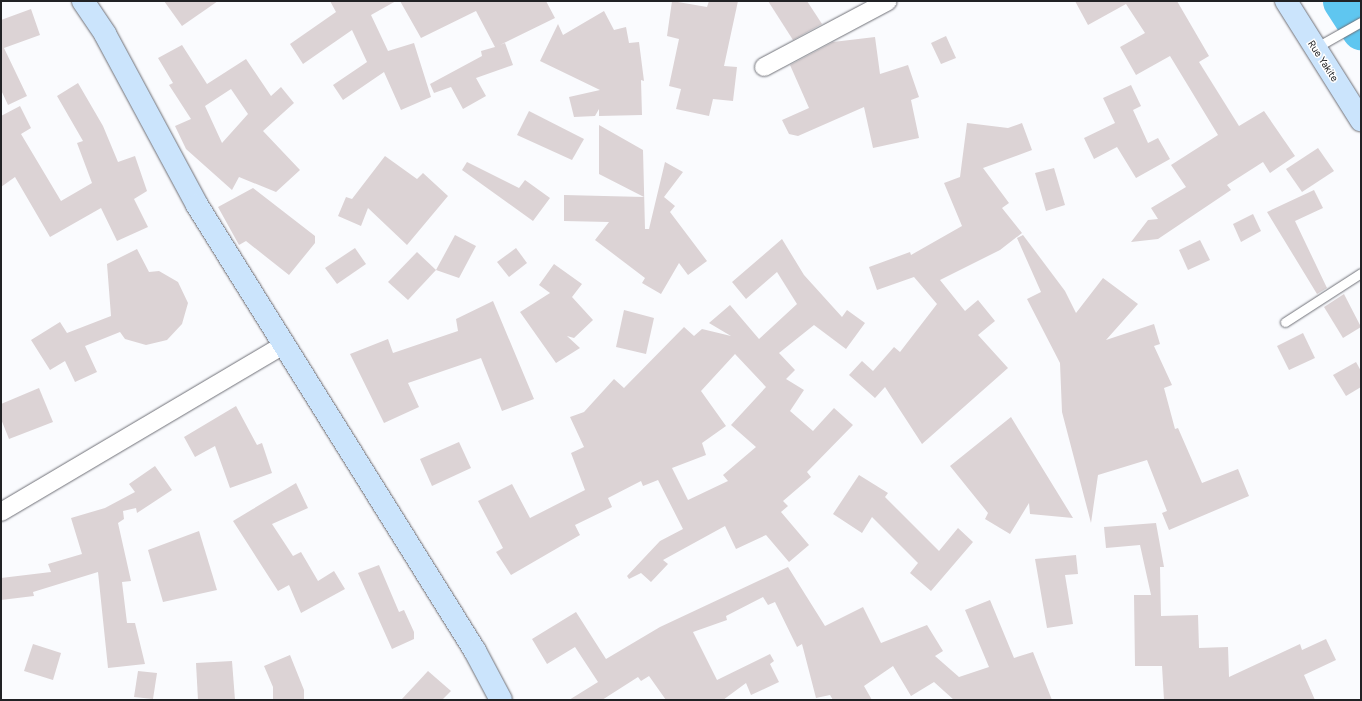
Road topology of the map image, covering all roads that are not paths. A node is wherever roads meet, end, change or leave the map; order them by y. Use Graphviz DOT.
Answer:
graph roads {
  1 [pos="83,1"];
  2 [pos="888,1"];
  3 [pos="1286,1"];
  4 [pos="1361,22"];
  5 [pos="1323,44"];
  6 [pos="764,67"];
  7 [pos="1361,120"];
  8 [pos="1361,273"];
  9 [pos="1285,322"];
  10 [pos="282,346"];
  11 [pos="1,512"];
  12 [pos="501,700"];
  1 -- 10 [label="street"];
  2 -- 6 [label="street"];
  3 -- 5 [label="street, Rue Yakite"];
  4 -- 5 [label="lane"];
  5 -- 7 [label="street, Rue Yakite"];
  8 -- 9 [label="lane"];
  10 -- 11 [label="street"];
  10 -- 12 [label="street"];
}
